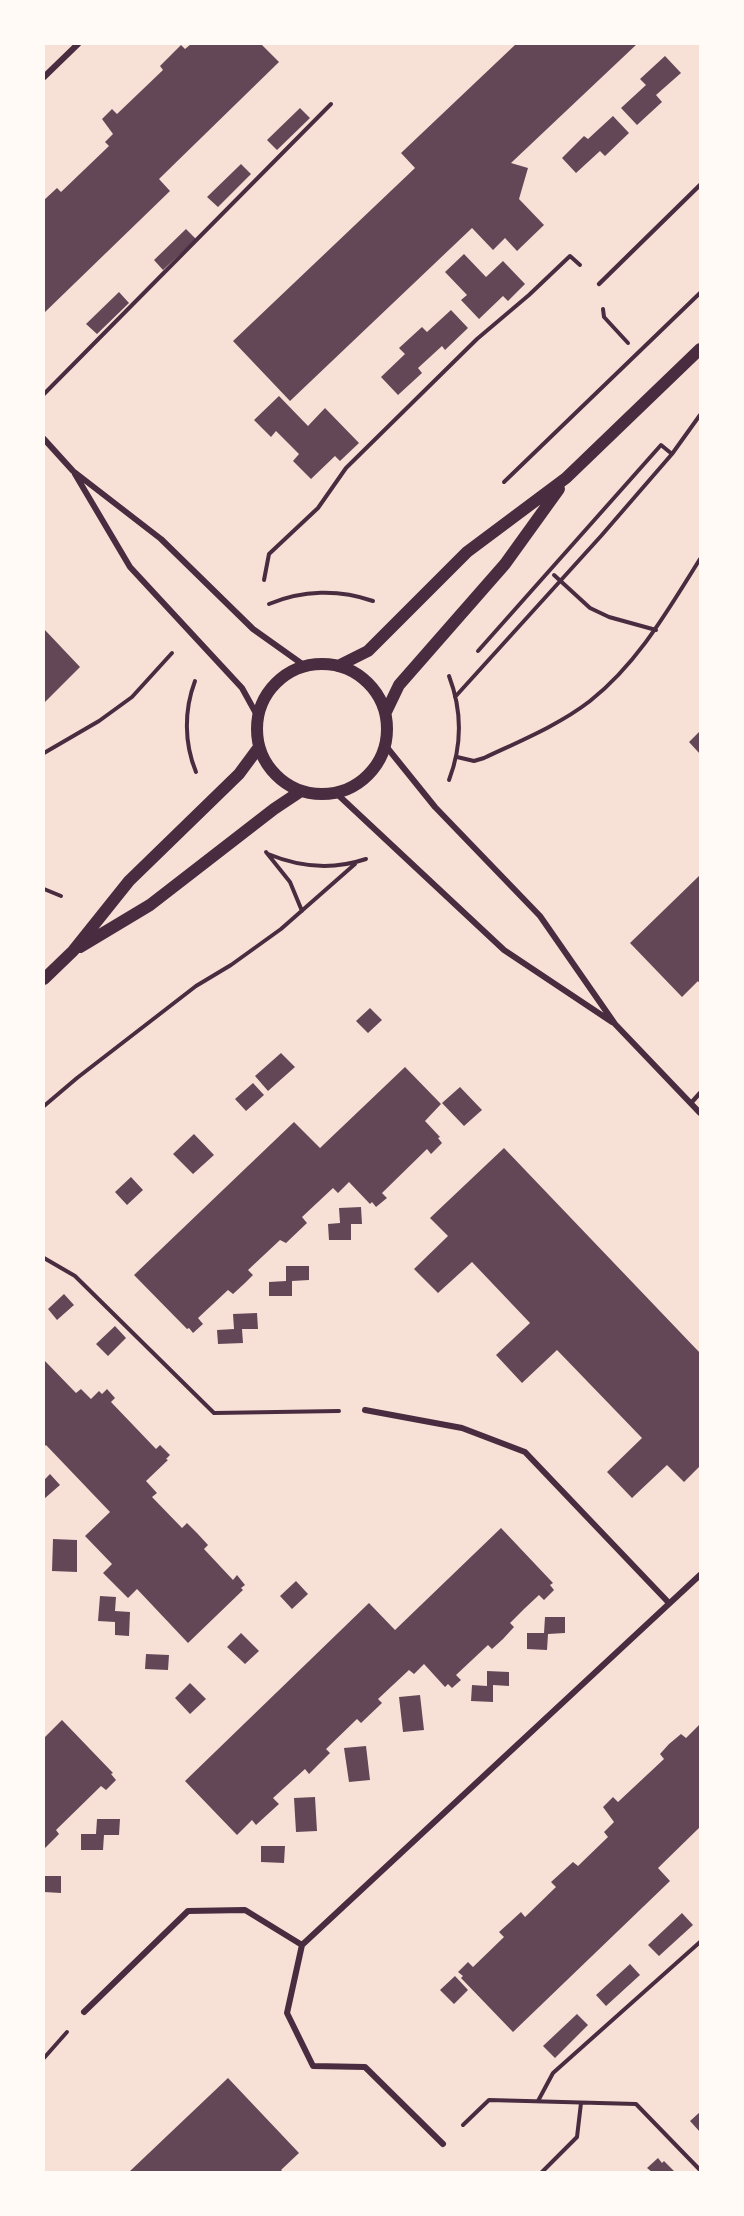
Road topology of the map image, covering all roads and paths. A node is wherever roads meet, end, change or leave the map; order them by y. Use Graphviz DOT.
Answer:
graph roads {
  1 [pos="78,44"];
  2 [pos="44,77"];
  3 [pos="331,104"];
  4 [pos="700,185"];
  5 [pos="600,284"];
  6 [pos="700,293"];
  7 [pos="628,343"];
  8 [pos="700,349"];
  9 [pos="44,394"];
  10 [pos="700,415"];
  11 [pos="44,439"];
  12 [pos="672,454"];
  13 [pos="73,471"];
  14 [pos="566,478"];
  15 [pos="497,488"];
  16 [pos="700,559"];
  17 [pos="554,575"];
  18 [pos="264,580"];
  19 [pos="560,581"];
  20 [pos="656,630"];
  21 [pos="176,649"];
  22 [pos="478,651"];
  23 [pos="305,666"];
  24 [pos="338,666"];
  25 [pos="455,697"];
  26 [pos="386,712"];
  27 [pos="258,717"];
  28 [pos="386,745"];
  29 [pos="259,747"];
  30 [pos="44,753"];
  31 [pos="457,757"];
  32 [pos="301,791"];
  33 [pos="336,793"];
  34 [pos="44,889"];
  35 [pos="61,896"];
  36 [pos="302,911"];
  37 [pos="74,951"];
  38 [pos="44,979"];
  39 [pos="615,1024"];
  40 [pos="700,1093"];
  41 [pos="690,1102"];
  42 [pos="44,1106"];
  43 [pos="700,1113"];
  44 [pos="44,1258"];
  45 [pos="365,1410"];
  46 [pos="700,1575"];
  47 [pos="669,1603"];
  48 [pos="700,1942"];
  49 [pos="302,1945"];
  50 [pos="84,2012"];
  51 [pos="538,2101"];
  52 [pos="581,2103"];
  53 [pos="443,2144"];
  54 [pos="700,2170"];
  55 [pos="542,2172"];
  1 -- 2 [label="street"];
  3 -- 9 [label="path"];
  4 -- 5 [label="lane"];
  5 -- 7 [label="path"];
  5 -- 18 [label="path"];
  6 -- 15 [label="path"];
  8 -- 14 [label="main road"];
  10 -- 12 [label="path"];
  11 -- 13 [label="street"];
  12 -- 19 [label="path"];
  12 -- 22 [label="path"];
  13 -- 23 [label="street"];
  13 -- 27 [label="street"];
  14 -- 24 [label="main road"];
  14 -- 26 [label="main road"];
  16 -- 20 [label="path"];
  17 -- 19 [label="path"];
  19 -- 20 [label="path"];
  19 -- 25 [label="path"];
  20 -- 31 [label="path"];
  21 -- 30 [label="path"];
  23 -- 24 [label="main road"];
  23 -- 27 [label="main road"];
  24 -- 26 [label="main road"];
  26 -- 28 [label="main road"];
  27 -- 29 [label="main road"];
  28 -- 33 [label="main road"];
  28 -- 39 [label="street"];
  29 -- 32 [label="main road"];
  29 -- 37 [label="main road"];
  32 -- 33 [label="main road"];
  32 -- 37 [label="main road"];
  33 -- 39 [label="street"];
  34 -- 35 [label="path"];
  36 -- 36 [label="path"];
  36 -- 42 [label="path"];
  37 -- 38 [label="main road"];
  39 -- 41 [label="street"];
  40 -- 41 [label="lane"];
  41 -- 43 [label="street"];
  44 -- 45 [label="path"];
  45 -- 47 [label="street"];
  46 -- 47 [label="street"];
  47 -- 49 [label="street"];
  48 -- 51 [label="path"];
  49 -- 50 [label="street"];
  49 -- 53 [label="street"];
  51 -- 52 [label="path"];
  51 -- 53 [label="path"];
  52 -- 54 [label="path"];
  52 -- 55 [label="path"];
}
